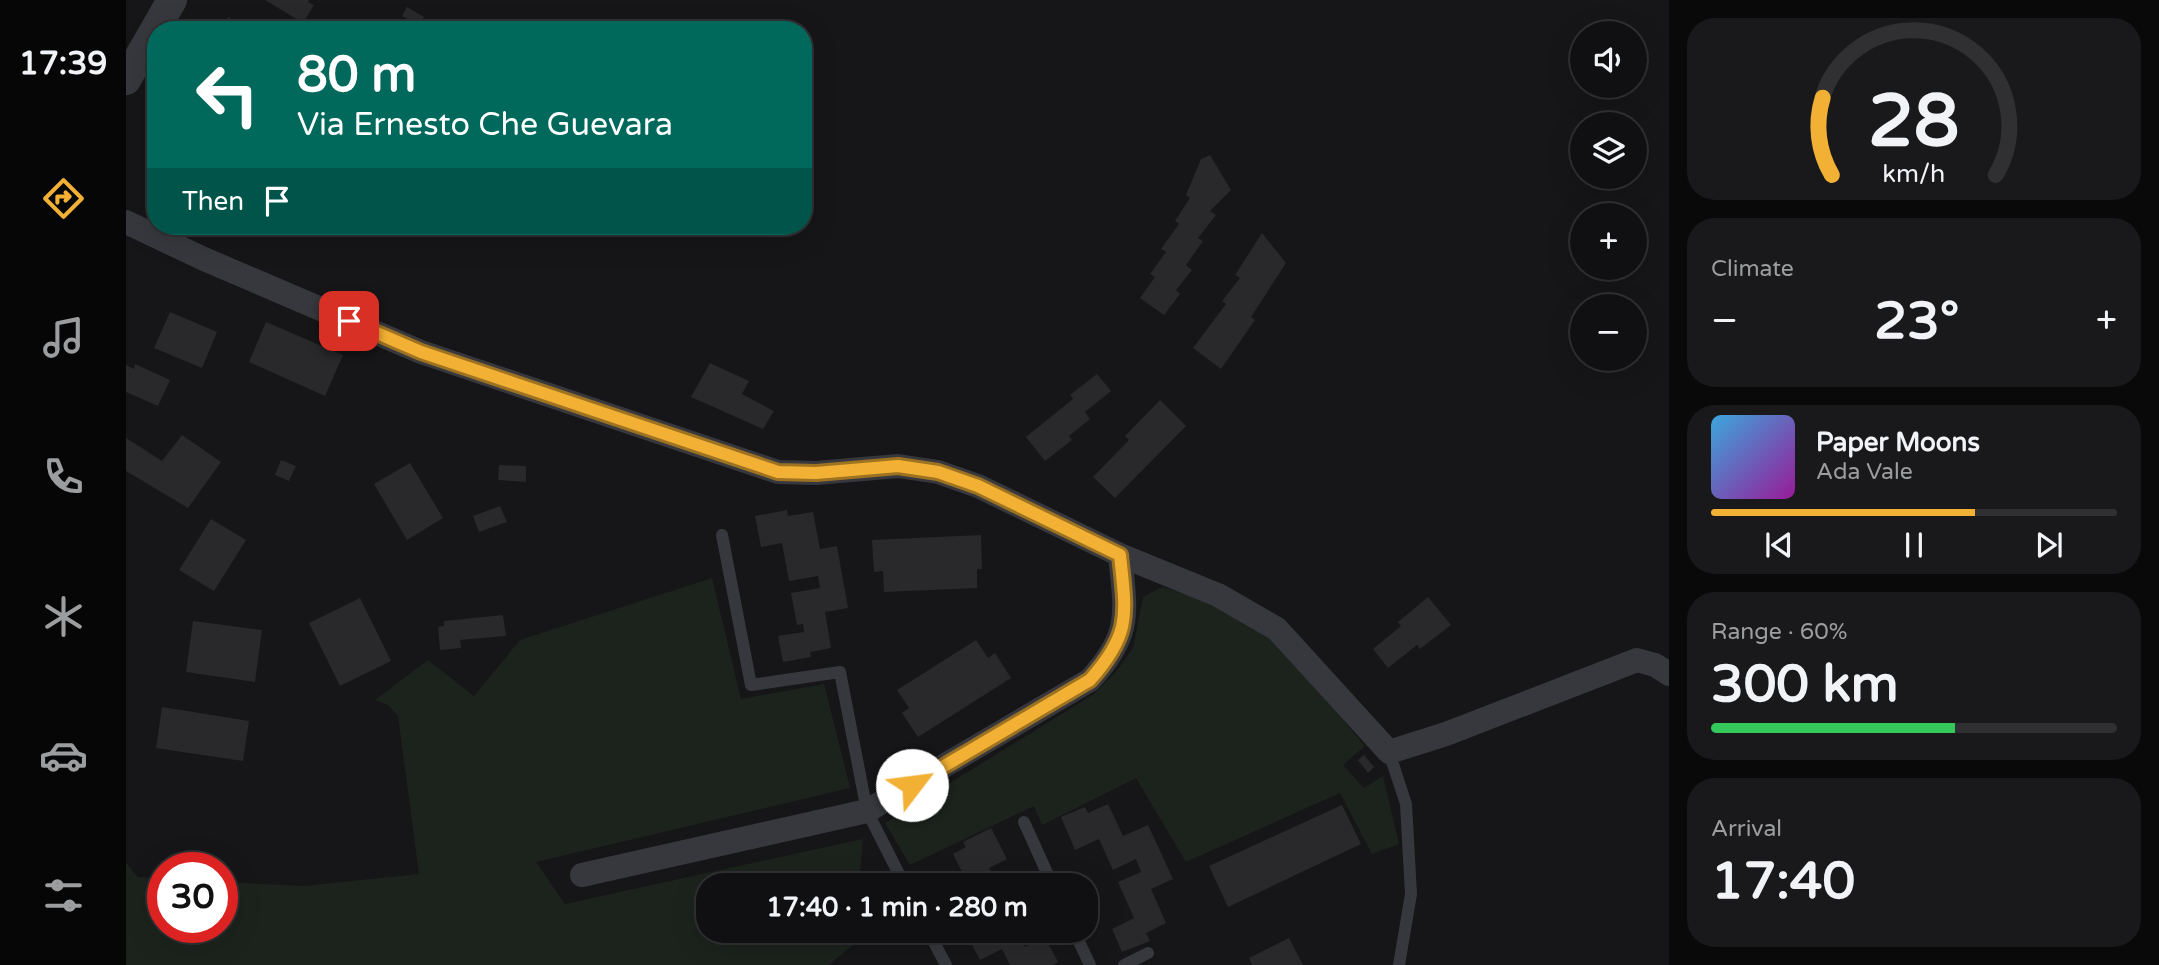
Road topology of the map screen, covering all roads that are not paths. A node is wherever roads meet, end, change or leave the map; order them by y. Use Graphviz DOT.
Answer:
graph roads {
  1 [pos="172,0"];
  2 [pos="160,21"];
  3 [pos="147,43"];
  4 [pos="126,80"];
  5 [pos="126,222"];
  6 [pos="147,232"];
  7 [pos="153,235"];
  8 [pos="722,535"];
  9 [pos="1120,555"];
  10 [pos="1669,674"];
  11 [pos="1389,752"];
  12 [pos="867,811"];
  13 [pos="1024,822"];
  14 [pos="898,873"];
  15 [pos="1047,873"];
  16 [pos="582,875"];
  17 [pos="934,943"];
  18 [pos="1080,943"];
  19 [pos="1148,953"];
  20 [pos="946,965"];
  21 [pos="1090,965"];
  22 [pos="1124,965"];
  23 [pos="1399,965"];
  1 -- 2 [label="street"];
  3 -- 4 [label="street"];
  5 -- 6 [label="street"];
  7 -- 9 [label="street"];
  8 -- 12 [label="lane"];
  9 -- 11 [label="street"];
  9 -- 12 [label="street"];
  10 -- 11 [label="street"];
  11 -- 23 [label="lane"];
  12 -- 14 [label="lane"];
  12 -- 16 [label="street"];
  13 -- 15 [label="lane"];
  17 -- 20 [label="lane"];
  18 -- 21 [label="lane"];
  19 -- 22 [label="lane"];
}
